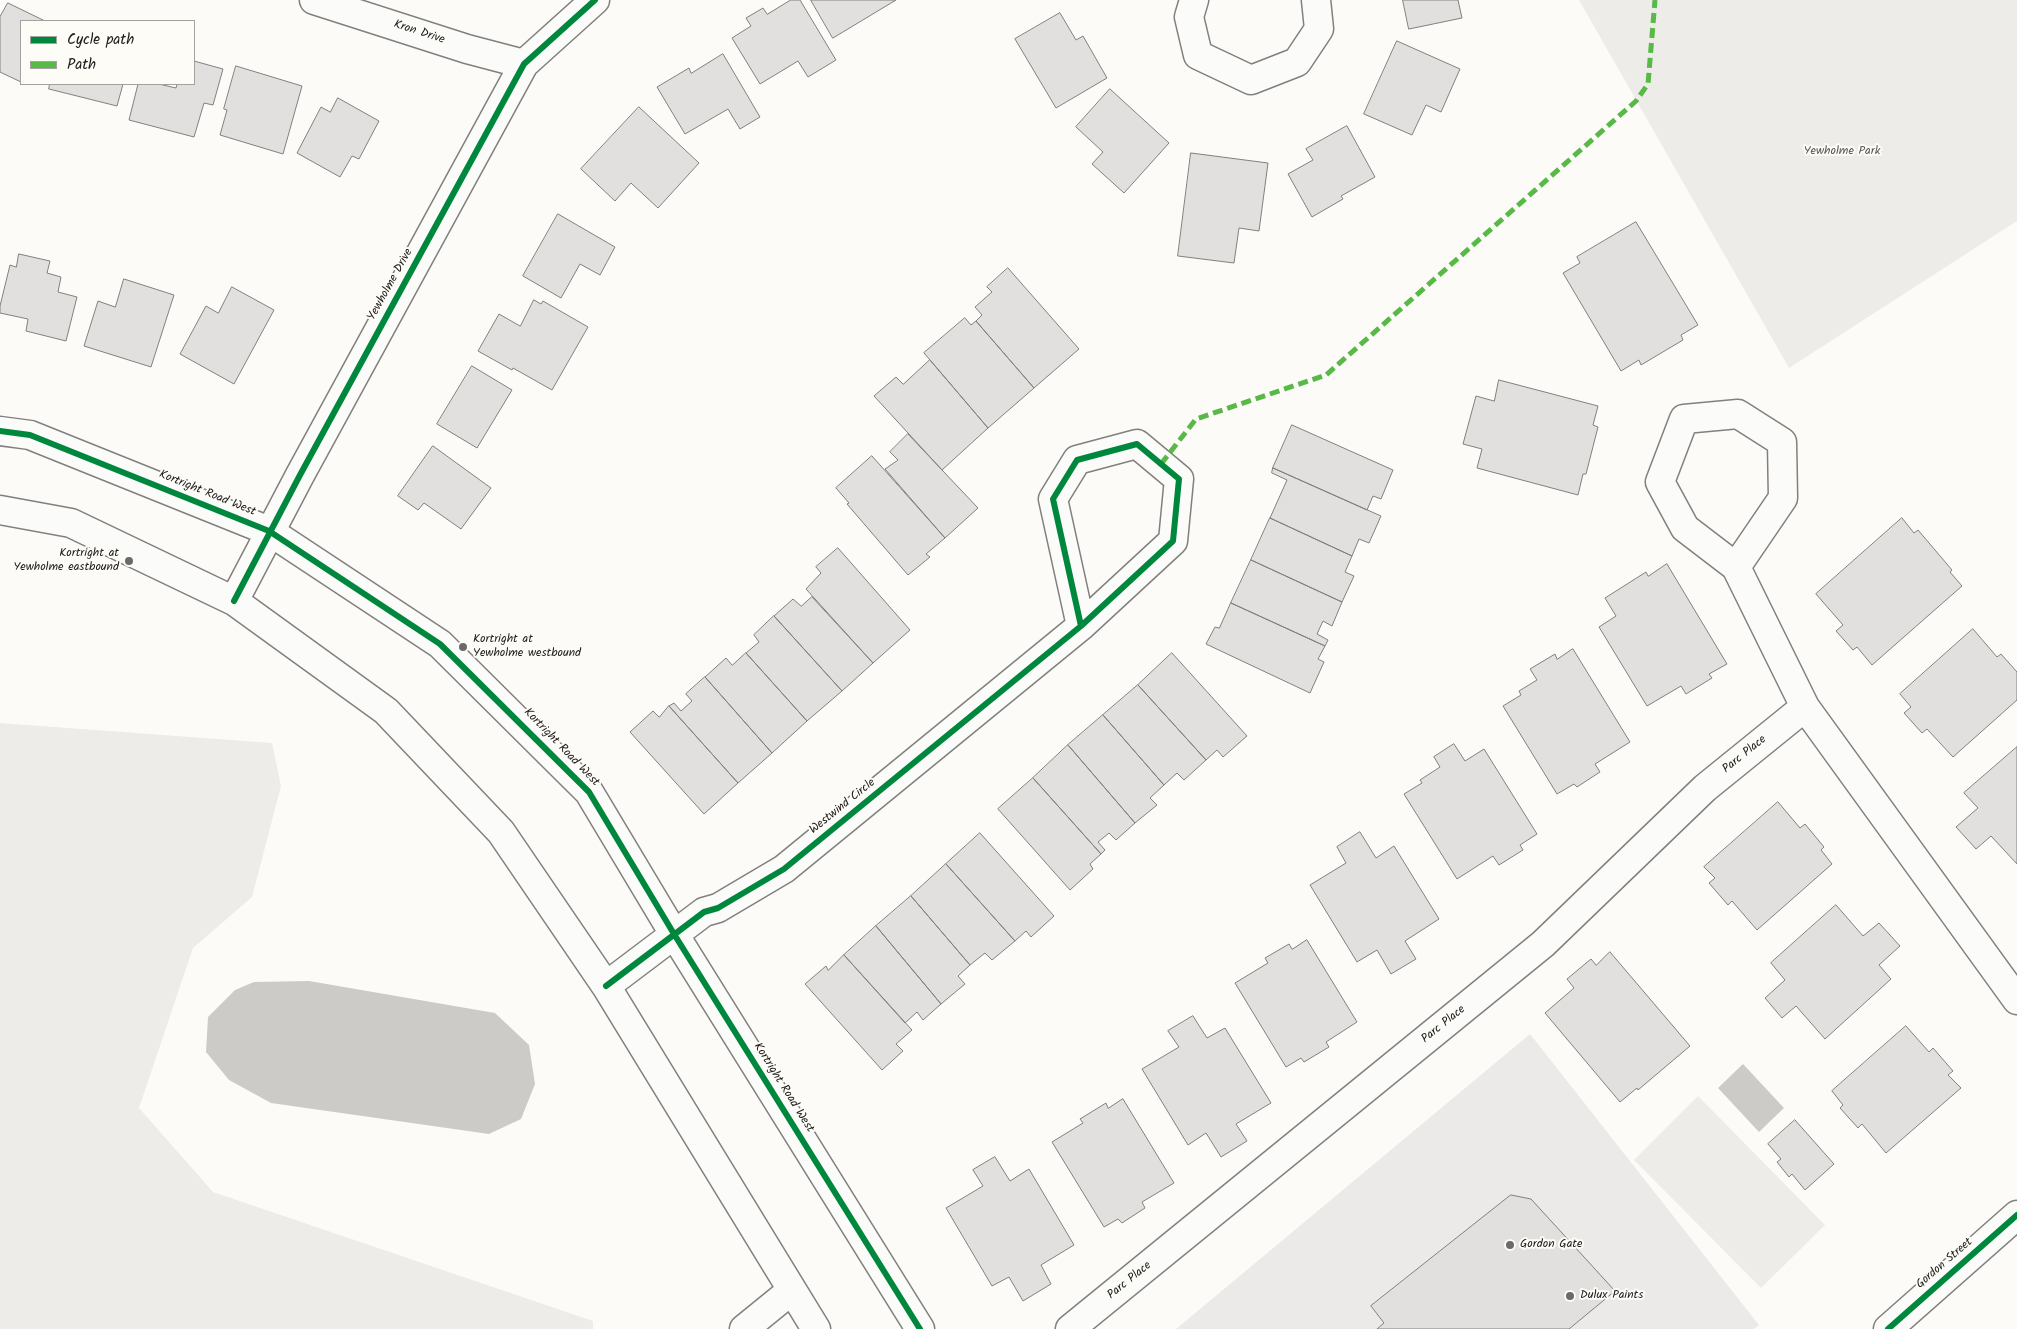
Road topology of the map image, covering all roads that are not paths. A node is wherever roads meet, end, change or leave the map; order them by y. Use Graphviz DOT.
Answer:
graph roads {
  1 [pos="314,0"];
  2 [pos="595,0"];
  3 [pos="1194,0"];
  4 [pos="1316,0"];
  5 [pos="524,64"];
  6 [pos="0,431"];
  7 [pos="0,510"];
  8 [pos="270,532"];
  9 [pos="1736,567"];
  10 [pos="234,601"];
  11 [pos="1080,626"];
  12 [pos="1805,707"];
  13 [pos="674,934"];
  14 [pos="606,986"];
  15 [pos="2017,1000"];
  16 [pos="2017,1215"];
  17 [pos="792,1290"];
  18 [pos="744,1329"];
  19 [pos="816,1329"];
  20 [pos="920,1329"];
  21 [pos="1070,1329"];
  22 [pos="1888,1329"];
  1 -- 5 [label="street, Kron Drive"];
  2 -- 5 [label="street, Yewholme Drive"];
  3 -- 4 [label="street"];
  5 -- 8 [label="street, Yewholme Drive"];
  6 -- 8 [label="street, Kortright Road West"];
  7 -- 10 [label="street"];
  8 -- 10 [label="street, Yewholme Drive"];
  8 -- 13 [label="street, Kortright Road West"];
  9 -- 9 [label="street"];
  9 -- 12 [label="street"];
  10 -- 14 [label="street"];
  11 -- 11 [label="street, Westwind Circle"];
  11 -- 13 [label="street, Westwind Circle"];
  12 -- 15 [label="street"];
  12 -- 21 [label="street, Parc Place"];
  13 -- 14 [label="street, Westwind Circle"];
  13 -- 20 [label="street, Kortright Road West"];
  14 -- 17 [label="street"];
  16 -- 22 [label="street, Gordon Street"];
  17 -- 18 [label="street"];
  17 -- 19 [label="street"];
}
